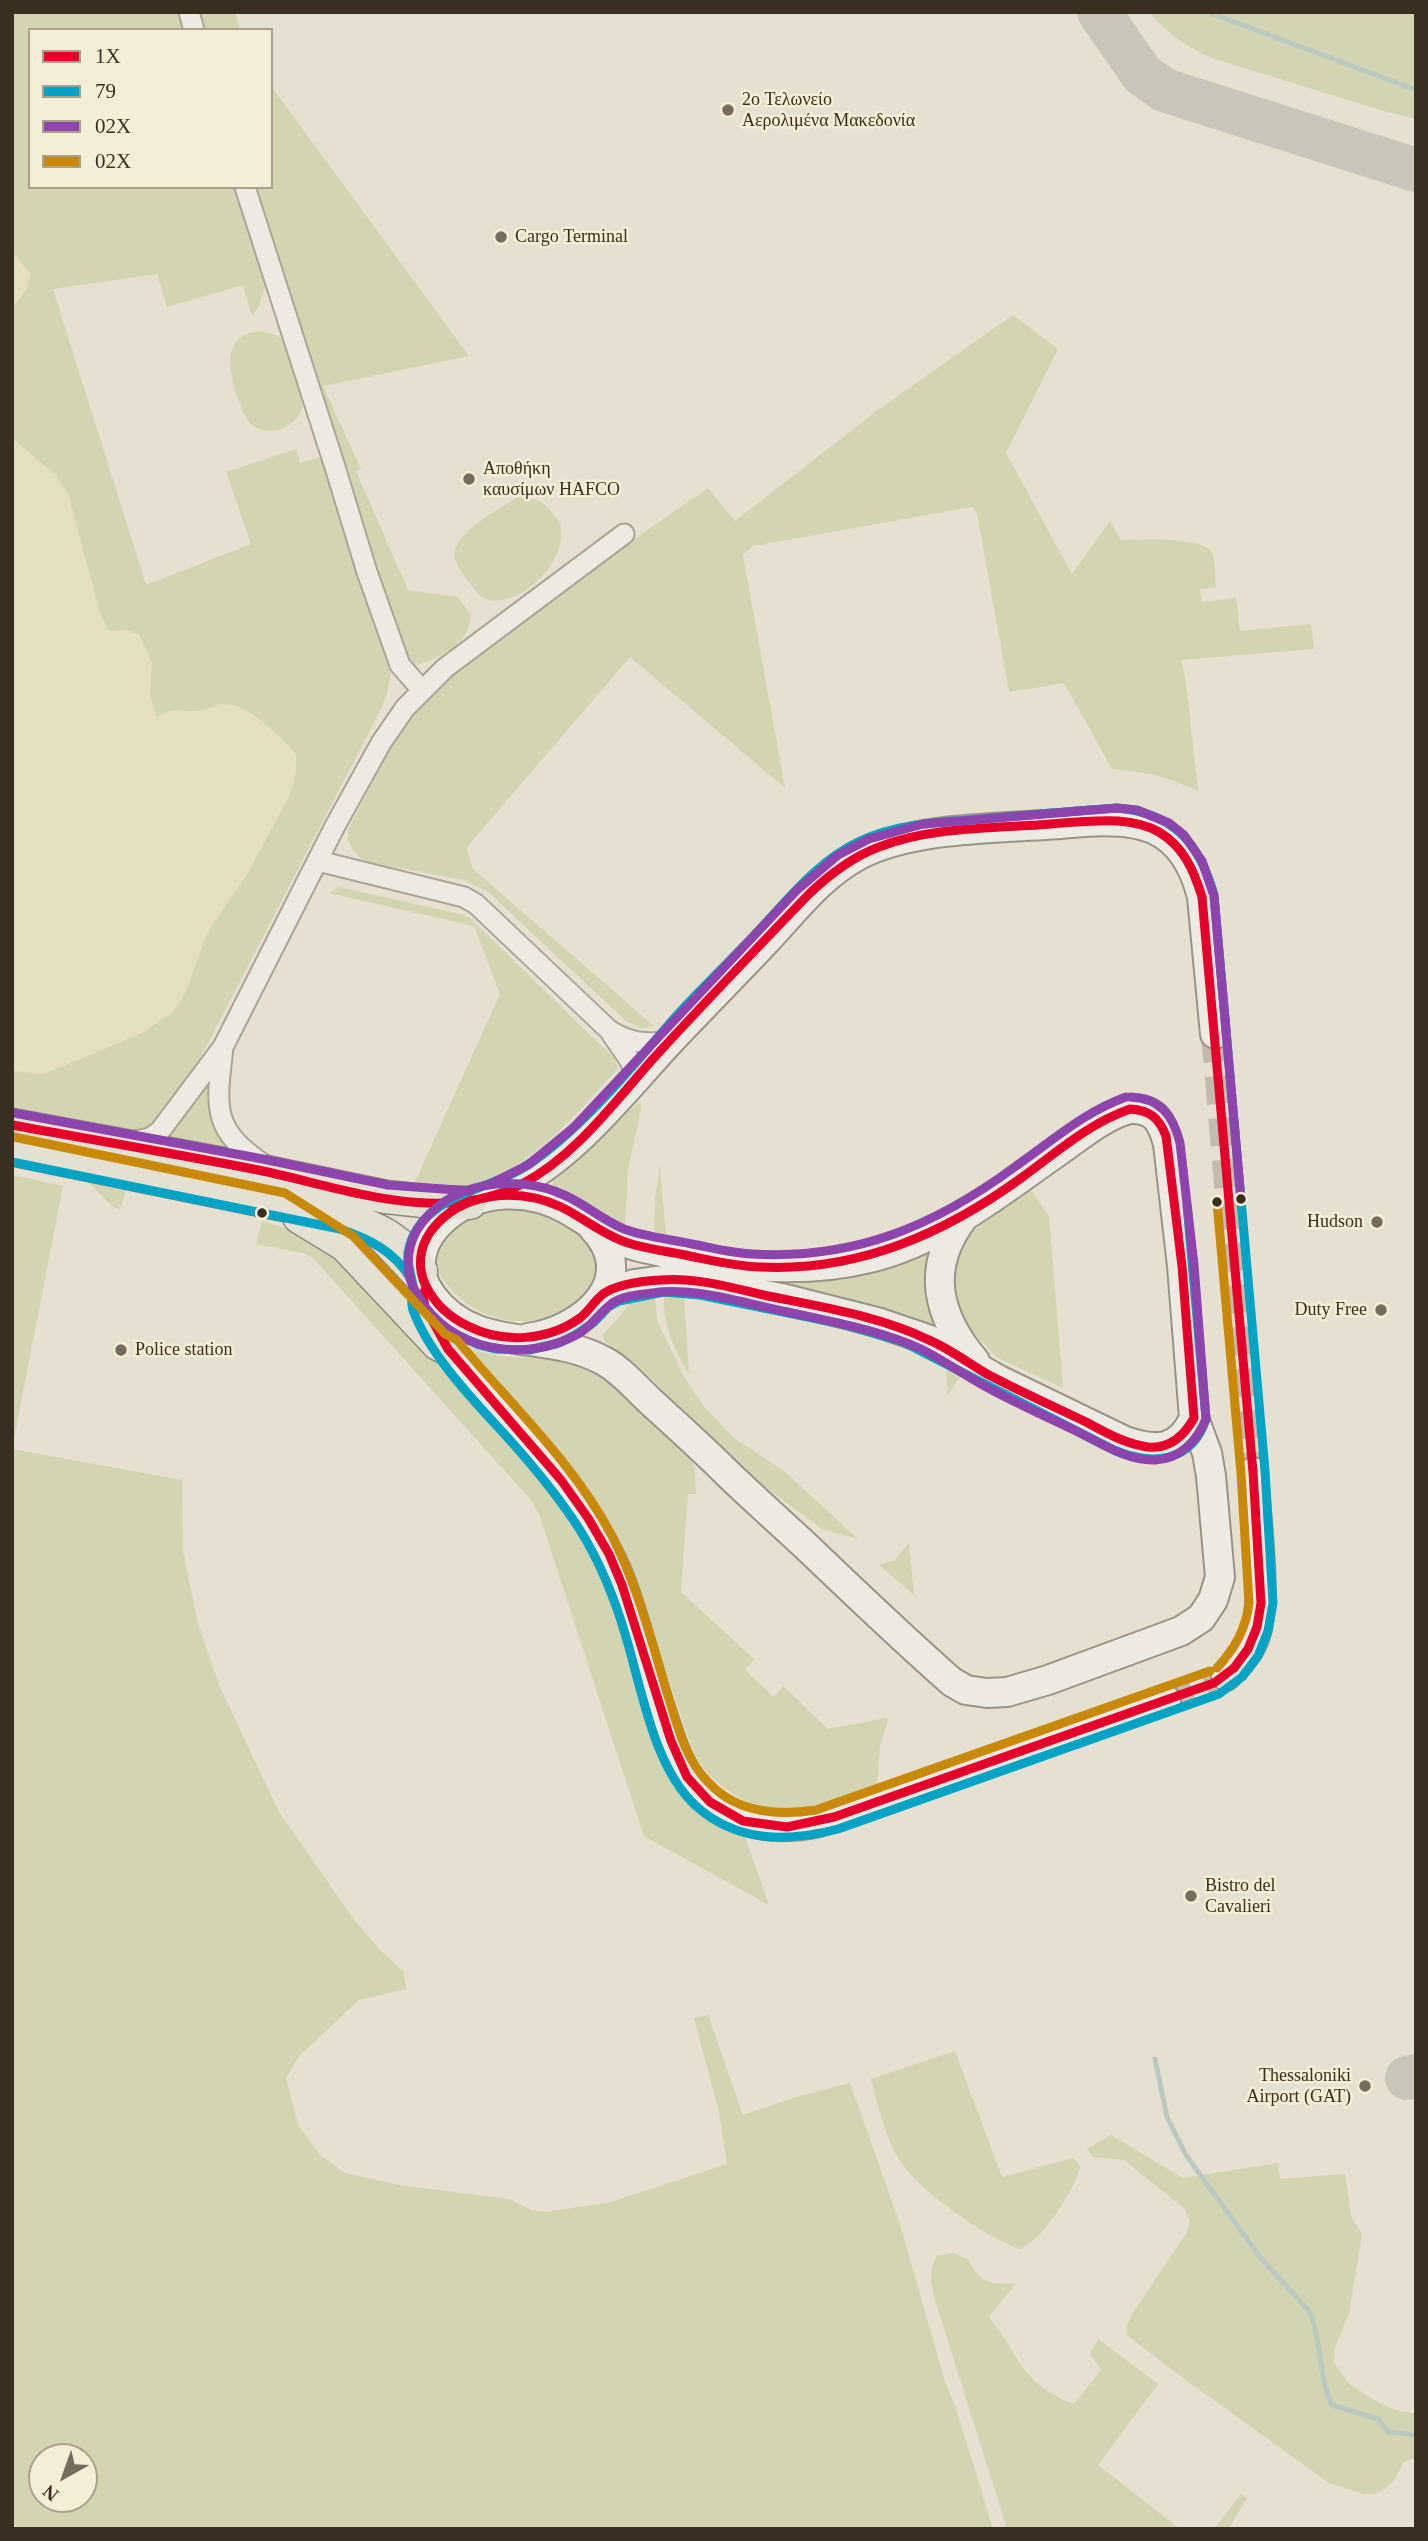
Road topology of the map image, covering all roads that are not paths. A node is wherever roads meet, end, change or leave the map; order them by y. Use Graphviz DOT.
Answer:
graph roads {
  1 [pos="246,189"];
  2 [pos="624,534"];
  3 [pos="421,689"];
  4 [pos="317,861"];
  5 [pos="609,1030"];
  6 [pos="1215,1034"];
  7 [pos="670,1041"];
  8 [pos="223,1047"];
  9 [pos="635,1082"];
  10 [pos="12,1125"];
  11 [pos="118,1145"];
  12 [pos="12,1149"];
  13 [pos="281,1190"];
  14 [pos="483,1199"];
  15 [pos="965,1215"];
  16 [pos="593,1228"];
  17 [pos="424,1279"];
  18 [pos="603,1294"];
  19 [pos="511,1339"];
  20 [pos="448,1349"];
  21 [pos="984,1371"];
  22 [pos="1194,1418"];
  23 [pos="1253,1472"];
  24 [pos="1221,1679"];
  25 [pos="1167,1700"];
  1 -- 3 [label="street"];
  2 -- 3 [label="street"];
  3 -- 4 [label="street"];
  4 -- 5 [label="street"];
  4 -- 8 [label="street"];
  5 -- 7 [label="street"];
  5 -- 9 [label="street"];
  6 -- 7 [label="street"];
  7 -- 9 [label="street"];
  8 -- 11 [label="street"];
  8 -- 13 [label="street"];
  9 -- 14 [label="street"];
  10 -- 11 [label="main road"];
  11 -- 13 [label="main road"];
  12 -- 13 [label="main road"];
  13 -- 14 [label="main road"];
  13 -- 17 [label="main road"];
  13 -- 20 [label="main road"];
  14 -- 16 [label="street"];
  14 -- 17 [label="street"];
  15 -- 16 [label="street"];
  15 -- 21 [label="street"];
  15 -- 22 [label="street"];
  16 -- 18 [label="street"];
  17 -- 19 [label="street"];
  17 -- 20 [label="street"];
  18 -- 19 [label="street"];
  18 -- 21 [label="street"];
  19 -- 22 [label="street"];
  20 -- 25 [label="street"];
  21 -- 22 [label="street"];
  23 -- 24 [label="street"];
}
